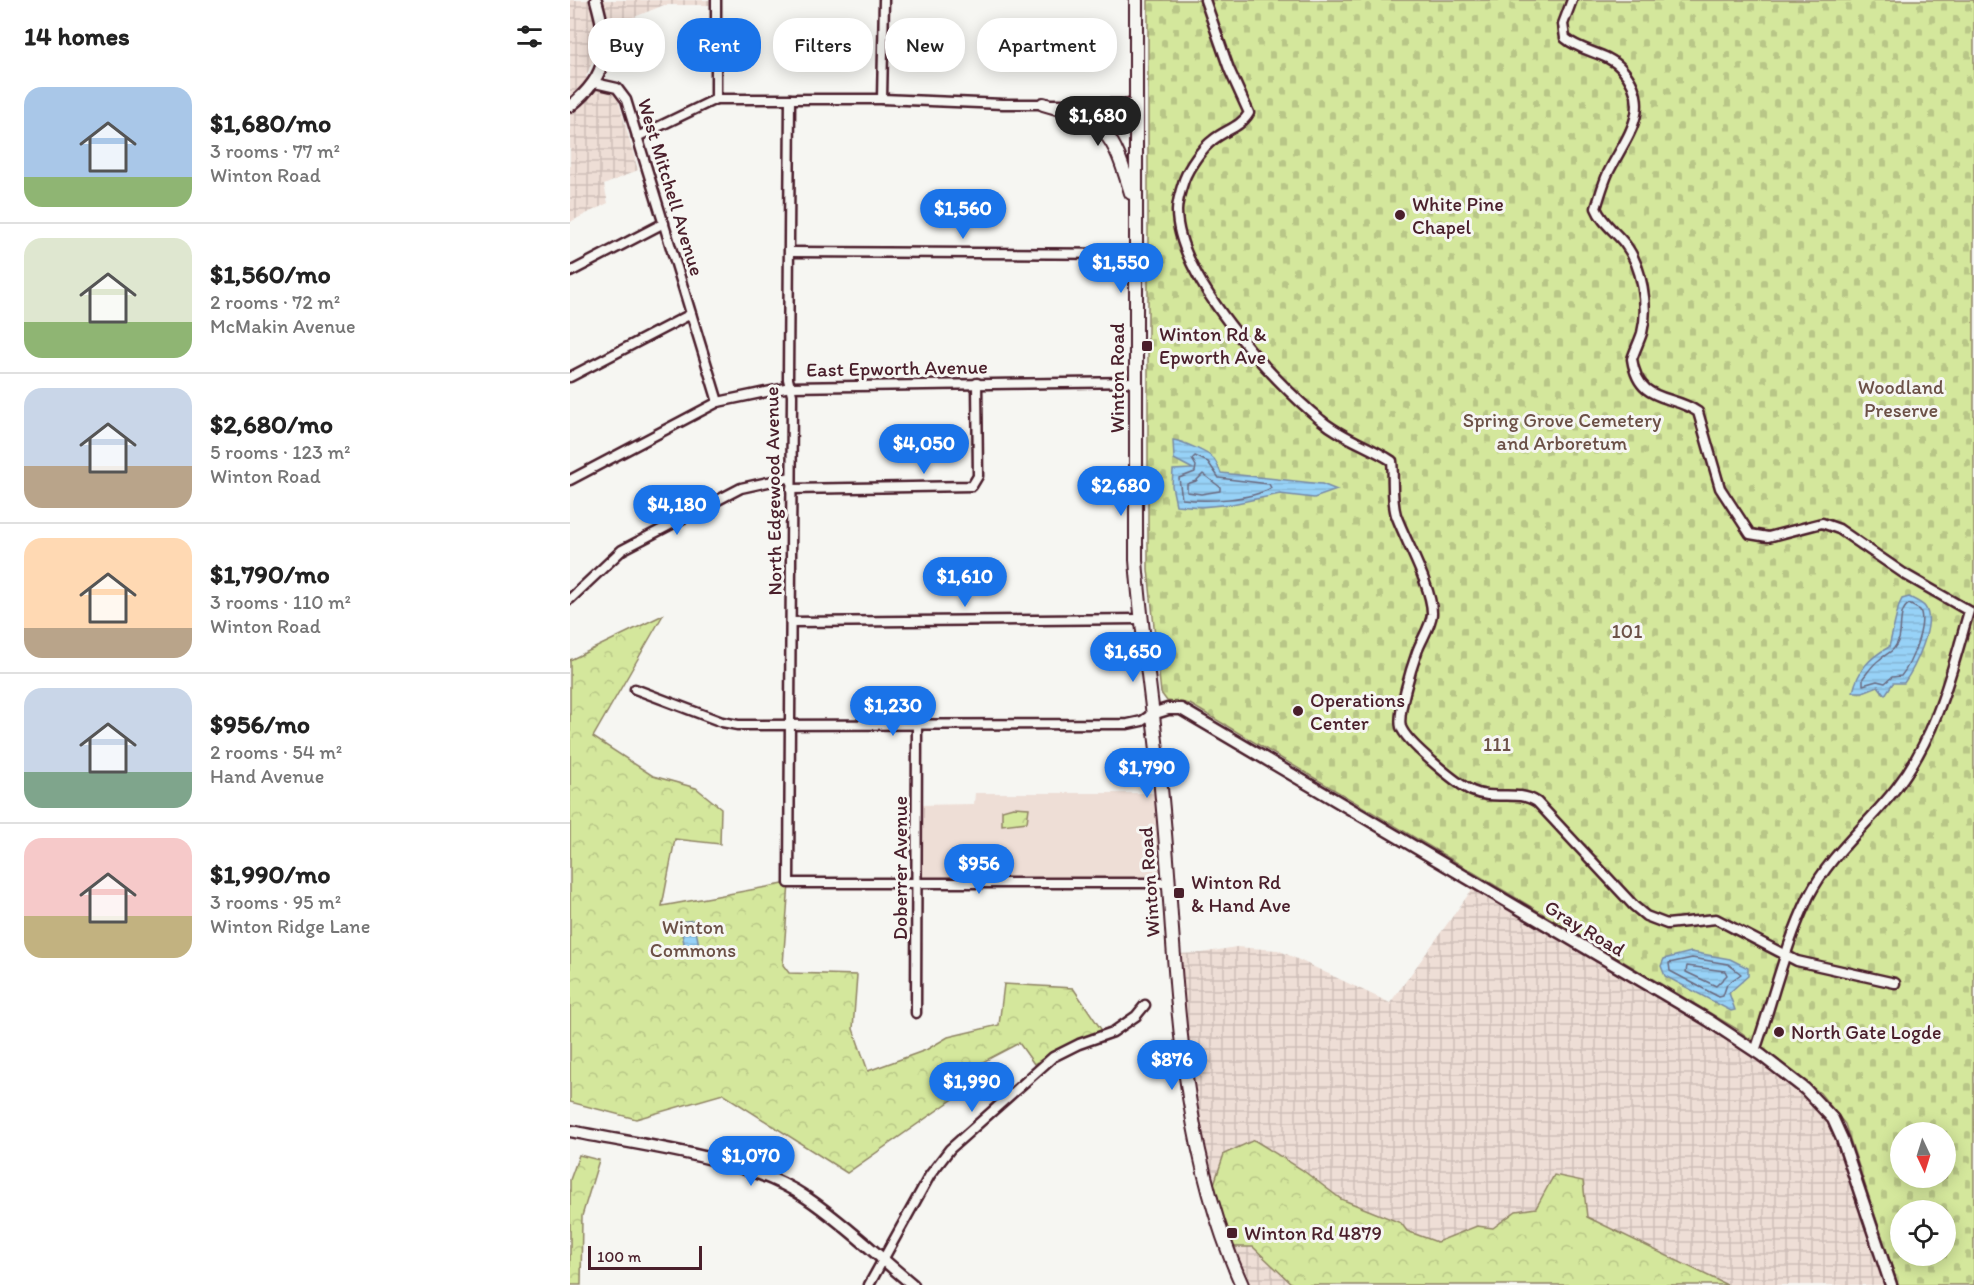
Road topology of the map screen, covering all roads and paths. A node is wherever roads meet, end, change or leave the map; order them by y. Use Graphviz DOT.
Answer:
graph roads {
  1 [pos="596,0"];
  2 [pos="716,0"];
  3 [pos="884,0"];
  4 [pos="1137,0"];
  5 [pos="1205,0"];
  6 [pos="1572,0"];
  7 [pos="595,83"];
  8 [pos="716,99"];
  9 [pos="790,99"];
  10 [pos="882,99"];
  11 [pos="1043,104"];
  12 [pos="1136,104"];
  13 [pos="570,106"];
  14 [pos="638,137"];
  15 [pos="1135,206"];
  16 [pos="664,223"];
  17 [pos="790,252"];
  18 [pos="1136,254"];
  19 [pos="570,272"];
  20 [pos="692,314"];
  21 [pos="570,377"];
  22 [pos="1136,382"];
  23 [pos="977,383"];
  24 [pos="790,387"];
  25 [pos="718,402"];
  26 [pos="791,477"];
  27 [pos="570,480"];
  28 [pos="791,489"];
  29 [pos="570,598"];
  30 [pos="1140,619"];
  31 [pos="791,622"];
  32 [pos="635,689"];
  33 [pos="1152,714"];
  34 [pos="917,723"];
  35 [pos="790,724"];
  36 [pos="916,881"];
  37 [pos="1168,883"];
  38 [pos="1786,956"];
  39 [pos="1895,983"];
  40 [pos="1145,1005"];
  41 [pos="916,1013"];
  42 [pos="1755,1051"];
  43 [pos="570,1131"];
  44 [pos="883,1260"];
  45 [pos="869,1285"];
  46 [pos="913,1285"];
  47 [pos="1242,1285"];
  48 [pos="1891,1285"];
  1 -- 7 [label="street"];
  2 -- 8 [label="street"];
  3 -- 10 [label="street"];
  4 -- 12 [label="main road, Winton Road"];
  5 -- 38 [label="street"];
  6 -- 38 [label="street"];
  7 -- 13 [label="street"];
  7 -- 14 [label="street, West Mitchell Avenue"];
  8 -- 9 [label="street"];
  8 -- 14 [label="street"];
  9 -- 10 [label="street"];
  9 -- 17 [label="street, North Edgewood Avenue"];
  10 -- 11 [label="street"];
  11 -- 12 [label="street"];
  11 -- 15 [label="main road"];
  12 -- 15 [label="main road, Winton Road"];
  14 -- 16 [label="street, West Mitchell Avenue"];
  15 -- 18 [label="main road, Winton Road"];
  16 -- 19 [label="street"];
  16 -- 20 [label="street, West Mitchell Avenue"];
  17 -- 18 [label="street"];
  17 -- 24 [label="street, North Edgewood Avenue"];
  18 -- 22 [label="main road, Winton Road"];
  20 -- 21 [label="street"];
  20 -- 25 [label="street, West Mitchell Avenue"];
  22 -- 23 [label="street, East Epworth Avenue"];
  22 -- 30 [label="main road, Winton Road"];
  23 -- 24 [label="street, East Epworth Avenue"];
  23 -- 28 [label="street"];
  24 -- 25 [label="street, East Epworth Avenue"];
  24 -- 26 [label="street, North Edgewood Avenue"];
  25 -- 27 [label="street, East Epworth Avenue"];
  26 -- 28 [label="street, North Edgewood Avenue"];
  26 -- 29 [label="street"];
  28 -- 31 [label="street, North Edgewood Avenue"];
  30 -- 31 [label="street"];
  30 -- 33 [label="main road, Winton Road"];
  31 -- 35 [label="street, North Edgewood Avenue"];
  32 -- 35 [label="street"];
  33 -- 34 [label="street"];
  33 -- 37 [label="main road, Winton Road"];
  33 -- 42 [label="street, Gray Road"];
  34 -- 35 [label="street"];
  34 -- 36 [label="street, Doberrer Avenue"];
  35 -- 36 [label="street, North Edgewood Avenue"];
  36 -- 37 [label="street"];
  36 -- 41 [label="street, Doberrer Avenue"];
  37 -- 47 [label="main road, Winton Road"];
  38 -- 39 [label="street"];
  38 -- 42 [label="street"];
  40 -- 44 [label="street"];
  42 -- 48 [label="street, Gray Road"];
  43 -- 44 [label="street"];
  44 -- 45 [label="street"];
  44 -- 46 [label="street"];
}
